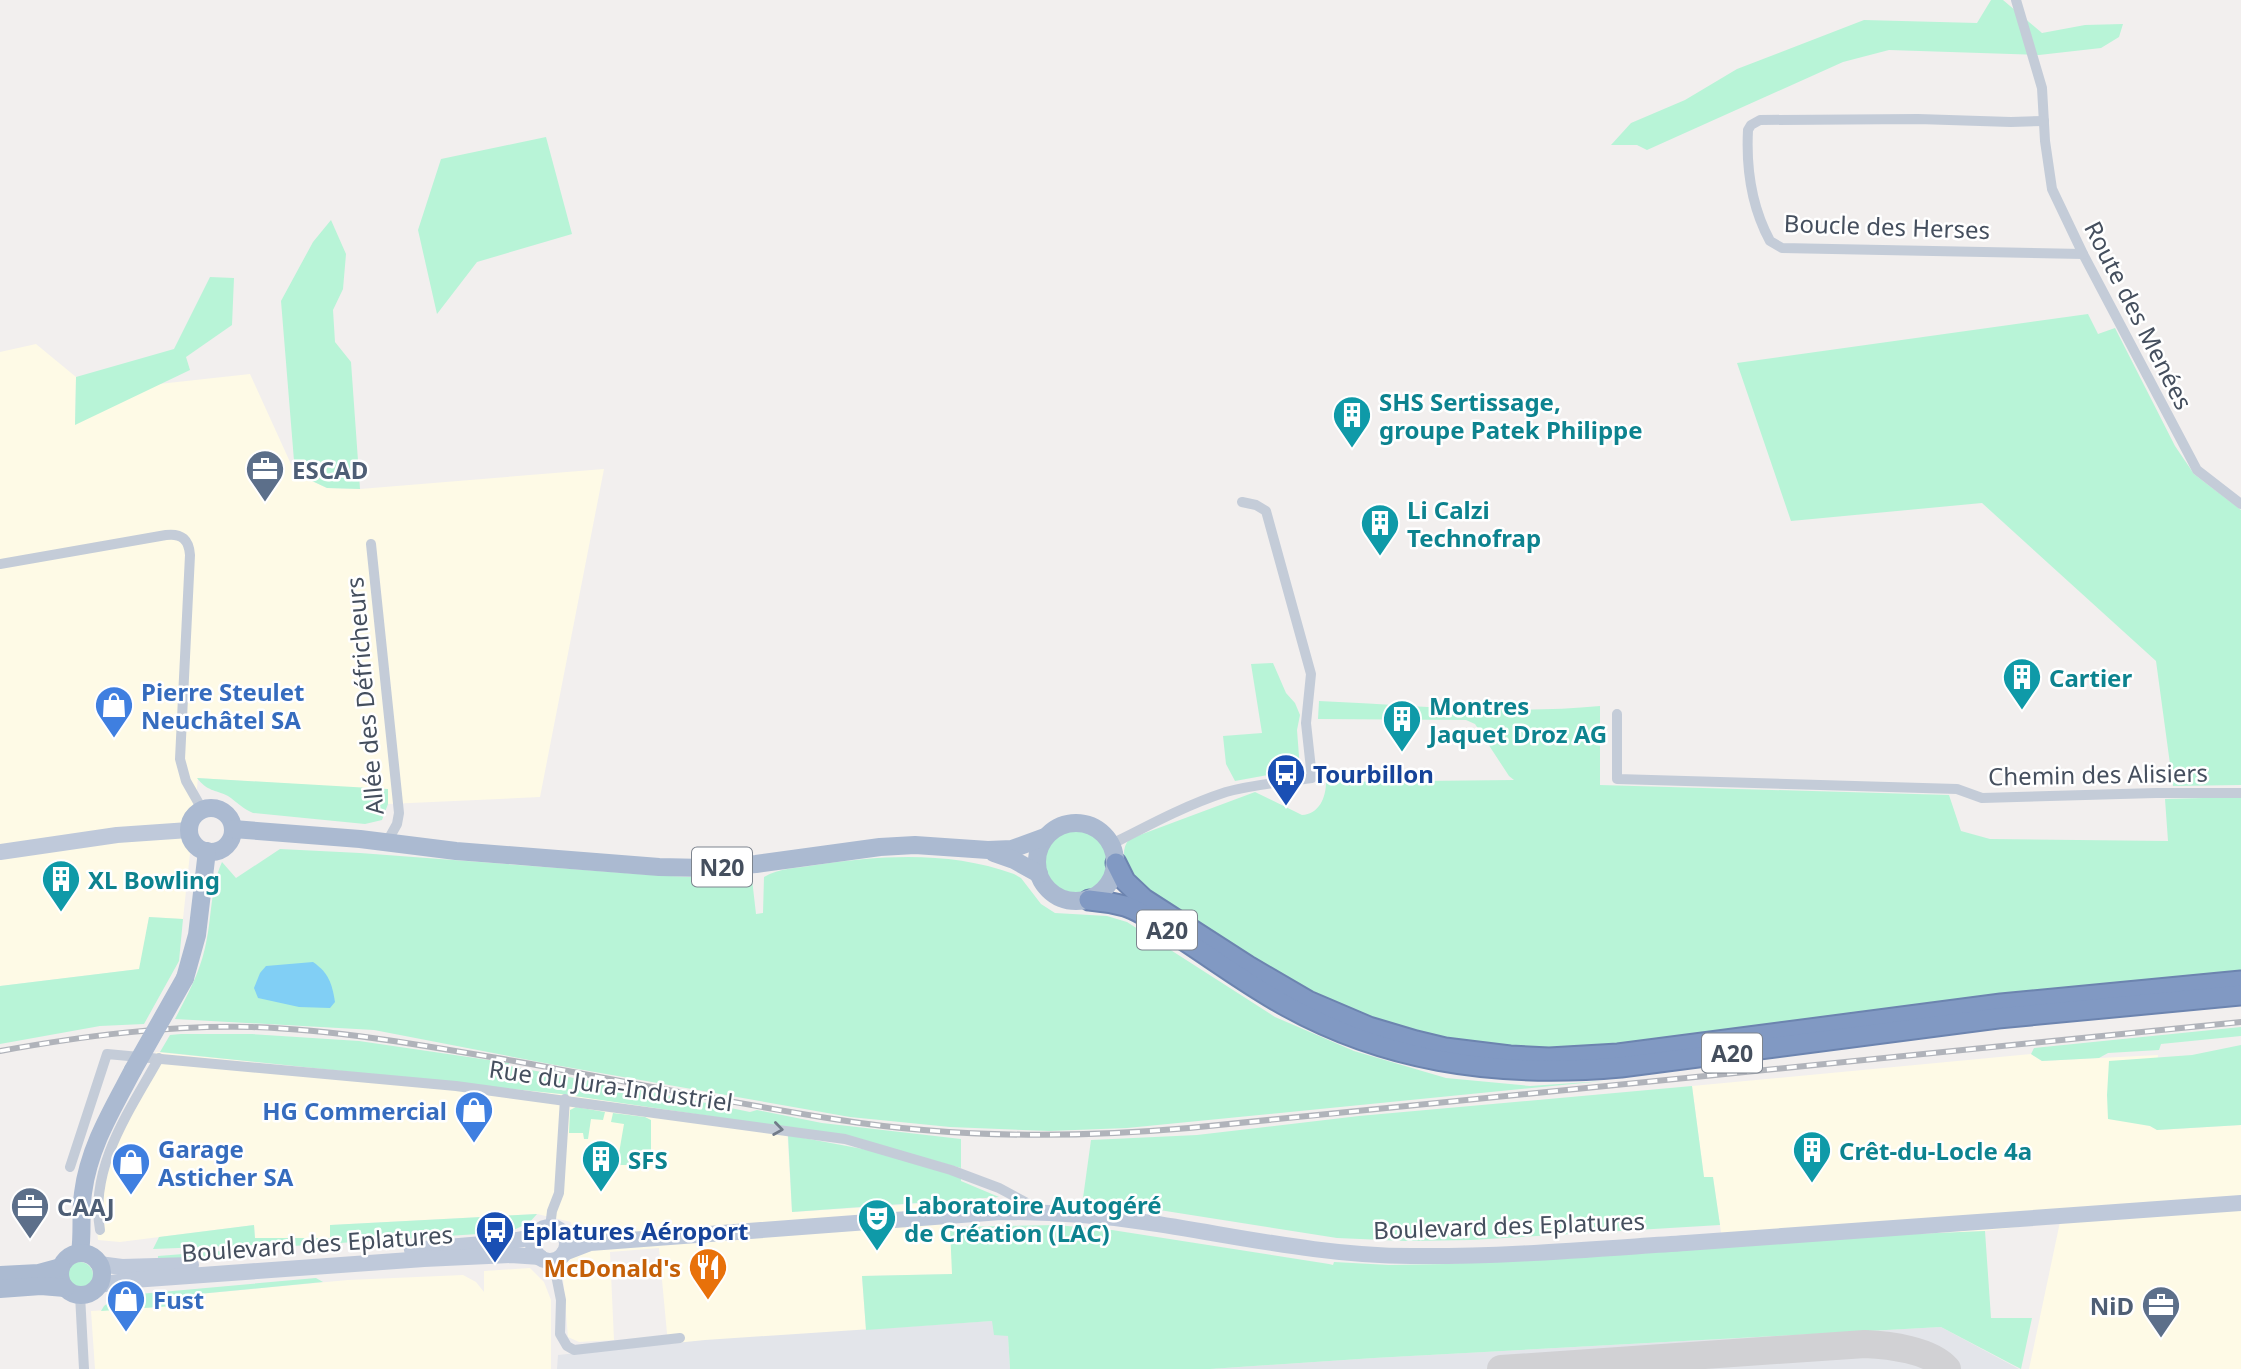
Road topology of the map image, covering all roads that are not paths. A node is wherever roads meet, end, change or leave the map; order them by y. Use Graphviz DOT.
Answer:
graph roads {
  1 [pos="2016,0"];
  2 [pos="2044,121"];
  3 [pos="2082,254"];
  4 [pos="1242,502"];
  5 [pos="2241,504"];
  6 [pos="371,544"];
  7 [pos="0,564"];
  8 [pos="1617,714"];
  9 [pos="2241,793"];
  10 [pos="202,809"];
  11 [pos="233,829"];
  12 [pos="189,830"];
  13 [pos="1045,837"];
  14 [pos="387,842"];
  15 [pos="988,850"];
  16 [pos="207,851"];
  17 [pos="0,852"];
  18 [pos="1114,854"];
  19 [pos="1039,874"];
  20 [pos="1088,900"];
  21 [pos="2241,981"];
  22 [pos="2241,995"];
  23 [pos="159,1058"];
  24 [pos="565,1100"];
  25 [pos="70,1167"];
  26 [pos="2241,1203"];
  27 [pos="1044,1212"];
  28 [pos="100,1230"];
  29 [pos="557,1231"];
  30 [pos="534,1237"];
  31 [pos="590,1242"];
  32 [pos="80,1253"];
  33 [pos="552,1257"];
  34 [pos="99,1264"];
  35 [pos="61,1267"];
  36 [pos="0,1275"];
  37 [pos="98,1285"];
  38 [pos="0,1289"];
  39 [pos="73,1291"];
  40 [pos="680,1338"];
  41 [pos="84,1369"];
  1 -- 2 [label="street, Route des Menées"];
  2 -- 3 [label="street, Route des Menées"];
  2 -- 3 [label="street, Boucle des Herses"];
  3 -- 5 [label="street, Route des Menées"];
  4 -- 18 [label="street"];
  6 -- 14 [label="street, Allée des Défricheurs"];
  7 -- 10 [label="street"];
  8 -- 9 [label="street, Chemin des Alisiers"];
  10 -- 11 [label="main road"];
  10 -- 12 [label="main road"];
  11 -- 14 [label="main road, N20"];
  11 -- 16 [label="main road"];
  12 -- 16 [label="main road"];
  12 -- 17 [label="main road"];
  13 -- 15 [label="main road, N20"];
  13 -- 18 [label="main road, N20"];
  13 -- 19 [label="main road"];
  14 -- 15 [label="main road, N20"];
  15 -- 19 [label="main road, N20"];
  16 -- 32 [label="main road, bridge"];
  18 -- 20 [label="main road"];
  18 -- 21 [label="highway, A20"];
  19 -- 20 [label="main road, N20"];
  20 -- 22 [label="highway, A20"];
  23 -- 24 [label="street, Rue du Jura-Industriel"];
  23 -- 25 [label="street, Rue du Jura-Industriel"];
  23 -- 28 [label="street"];
  24 -- 27 [label="street, Rue du Jura-Industriel, one-way"];
  24 -- 29 [label="street"];
  26 -- 27 [label="main road, Boulevard des Eplatures"];
  27 -- 31 [label="main road, Boulevard des Eplatures"];
  29 -- 30 [label="main road"];
  29 -- 31 [label="main road, Boulevard des Eplatures"];
  29 -- 33 [label="main road"];
  30 -- 33 [label="main road"];
  30 -- 34 [label="main road, Boulevard des Eplatures"];
  31 -- 33 [label="main road, Boulevard des Eplatures"];
  32 -- 34 [label="main road"];
  32 -- 35 [label="main road"];
  33 -- 37 [label="main road, Boulevard des Eplatures"];
  33 -- 40 [label="street"];
  34 -- 37 [label="main road"];
  35 -- 36 [label="main road"];
  35 -- 39 [label="main road"];
  37 -- 39 [label="main road"];
  38 -- 39 [label="main road"];
  39 -- 41 [label="street"];
}
